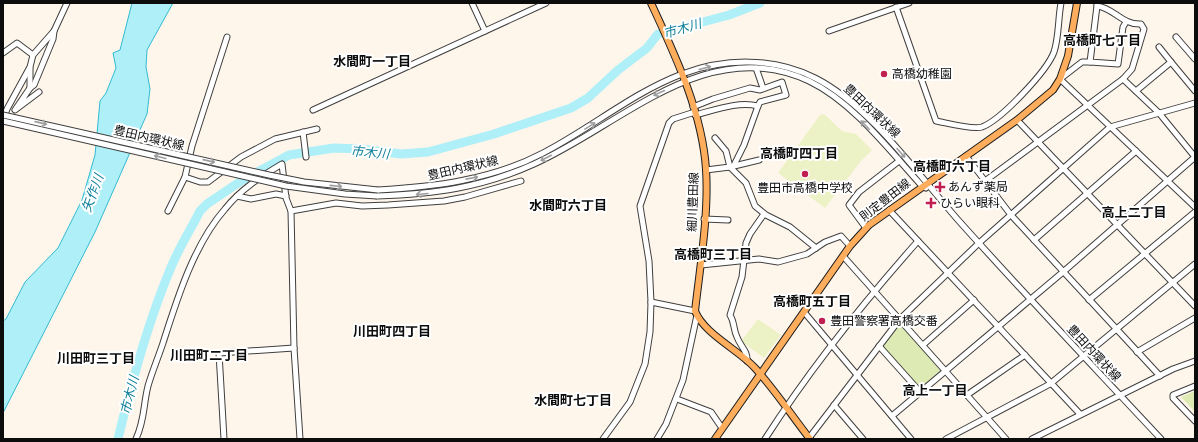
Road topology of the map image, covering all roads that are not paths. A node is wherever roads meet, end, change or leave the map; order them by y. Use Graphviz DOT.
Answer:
graph roads {
  1 [pos="67,3"];
  2 [pos="472,3"];
  3 [pos="546,3"];
  4 [pos="651,3"];
  5 [pos="908,3"];
  6 [pos="1061,3"];
  7 [pos="1077,3"];
  8 [pos="1097,4"];
  9 [pos="896,7"];
  10 [pos="1126,22"];
  11 [pos="54,31"];
  12 [pos="485,31"];
  13 [pos="829,31"];
  14 [pos="227,37"];
  15 [pos="1176,37"];
  16 [pos="1159,47"];
  17 [pos="3,53"];
  18 [pos="32,55"];
  19 [pos="1195,59"];
  20 [pos="1090,62"];
  21 [pos="1171,62"];
  22 [pos="30,67"];
  23 [pos="756,68"];
  24 [pos="682,74"];
  25 [pos="1122,79"];
  26 [pos="1060,80"];
  27 [pos="685,81"];
  28 [pos="30,88"];
  29 [pos="763,88"];
  30 [pos="1136,91"];
  31 [pos="1195,91"];
  32 [pos="39,92"];
  33 [pos="1195,103"];
  34 [pos="758,106"];
  35 [pos="1087,106"];
  36 [pos="5,108"];
  37 [pos="313,110"];
  38 [pos="694,111"];
  39 [pos="1159,113"];
  40 [pos="3,115"];
  41 [pos="1017,120"];
  42 [pos="3,121"];
  43 [pos="1110,127"];
  44 [pos="317,129"];
  45 [pos="302,132"];
  46 [pos="715,138"];
  47 [pos="1038,141"];
  48 [pos="1136,151"];
  49 [pos="966,156"];
  50 [pos="306,157"];
  51 [pos="1195,157"];
  52 [pos="759,160"];
  53 [pos="899,161"];
  54 [pos="732,167"];
  55 [pos="1063,168"];
  56 [pos="706,170"];
  57 [pos="185,177"];
  58 [pos="520,181"];
  59 [pos="985,181"];
  60 [pos="1167,181"];
  61 [pos="924,184"];
  62 [pos="1088,194"];
  63 [pos="237,196"];
  64 [pos="286,196"];
  65 [pos="1195,207"];
  66 [pos="889,210"];
  67 [pos="168,211"];
  68 [pos="291,211"];
  69 [pos="1195,212"];
  70 [pos="764,214"];
  71 [pos="1011,215"];
  72 [pos="704,219"];
  73 [pos="728,220"];
  74 [pos="1118,224"];
  75 [pos="866,228"];
  76 [pos="1034,240"];
  77 [pos="918,241"];
  78 [pos="978,243"];
  79 [pos="850,246"];
  80 [pos="816,248"];
  81 [pos="1146,253"];
  82 [pos="843,256"];
  83 [pos="744,260"];
  84 [pos="701,264"];
  85 [pos="1195,264"];
  86 [pos="1064,272"];
  87 [pos="948,273"];
  88 [pos="1172,282"];
  89 [pos="874,290"];
  90 [pos="1031,299"];
  91 [pos="974,300"];
  92 [pos="1089,300"];
  93 [pos="651,302"];
  94 [pos="1195,306"];
  95 [pos="804,312"];
  96 [pos="696,313"];
  97 [pos="1195,318"];
  98 [pos="900,319"];
  99 [pos="998,327"];
  100 [pos="1116,330"];
  101 [pos="832,345"];
  102 [pos="923,345"];
  103 [pos="879,346"];
  104 [pos="294,348"];
  105 [pos="1138,352"];
  106 [pos="1025,355"];
  107 [pos="1084,356"];
  108 [pos="747,361"];
  109 [pos="1195,361"];
  110 [pos="947,372"];
  111 [pos="760,374"];
  112 [pos="856,375"];
  113 [pos="1160,376"];
  114 [pos="1050,384"];
  115 [pos="1195,386"];
  116 [pos="921,393"];
  117 [pos="967,395"];
  118 [pos="1120,395"];
  119 [pos="677,399"];
  120 [pos="834,405"];
  121 [pos="785,407"];
  122 [pos="1080,414"];
  123 [pos="892,416"];
  124 [pos="987,418"];
  125 [pos="1195,421"];
  126 [pos="722,428"];
  127 [pos="136,439"];
  128 [pos="224,439"];
  129 [pos="300,439"];
  130 [pos="603,439"];
  131 [pos="657,439"];
  132 [pos="715,439"];
  133 [pos="765,439"];
  134 [pos="810,439"];
  135 [pos="863,439"];
  136 [pos="911,439"];
  137 [pos="946,439"];
  138 [pos="1006,439"];
  139 [pos="1032,439"];
  140 [pos="1160,439"];
  1 -- 11 [label="street"];
  2 -- 12 [label="street"];
  3 -- 12 [label="street"];
  4 -- 24 [label="main road, 細川豊田線"];
  5 -- 9 [label="street"];
  6 -- 9 [label="street"];
  7 -- 26 [label="main road, 則定豊田線"];
  8 -- 10 [label="street"];
  8 -- 20 [label="street"];
  9 -- 13 [label="street"];
  10 -- 20 [label="street"];
  10 -- 25 [label="street"];
  11 -- 18 [label="street"];
  11 -- 28 [label="street"];
  12 -- 37 [label="street"];
  14 -- 57 [label="street"];
  15 -- 19 [label="street"];
  16 -- 21 [label="street"];
  17 -- 18 [label="street"];
  18 -- 22 [label="street"];
  20 -- 26 [label="street"];
  21 -- 30 [label="street"];
  21 -- 31 [label="street"];
  22 -- 28 [label="street"];
  22 -- 36 [label="street"];
  23 -- 27 [label="street, 豊田内環状線"];
  23 -- 29 [label="street"];
  53 -- 23 [label="street, 豊田内環状線, one-way"];
  24 -- 27 [label="main road, 細川豊田線"];
  40 -- 24 [label="street, 豊田内環状線, one-way, bridge"];
  24 -- 61 [label="street, 豊田内環状線, one-way"];
  25 -- 30 [label="street"];
  25 -- 35 [label="street"];
  26 -- 35 [label="street"];
  26 -- 41 [label="main road, 則定豊田線"];
  27 -- 38 [label="main road, 細川豊田線"];
  27 -- 42 [label="street, 豊田内環状線, one-way, bridge"];
  28 -- 32 [label="street"];
  29 -- 34 [label="street"];
  29 -- 38 [label="street"];
  30 -- 39 [label="street"];
  33 -- 39 [label="street"];
  34 -- 38 [label="street"];
  34 -- 54 [label="street"];
  35 -- 43 [label="street"];
  35 -- 47 [label="street"];
  36 -- 42 [label="street"];
  38 -- 56 [label="main road, 細川豊田線"];
  38 -- 93 [label="street"];
  39 -- 43 [label="street"];
  39 -- 51 [label="street"];
  41 -- 47 [label="street"];
  41 -- 49 [label="main road, 則定豊田線"];
  43 -- 48 [label="street"];
  43 -- 55 [label="street"];
  44 -- 45 [label="street"];
  45 -- 50 [label="street"];
  45 -- 57 [label="street"];
  46 -- 54 [label="street"];
  47 -- 55 [label="street"];
  47 -- 59 [label="street"];
  48 -- 60 [label="street"];
  48 -- 62 [label="street"];
  49 -- 59 [label="street"];
  49 -- 61 [label="main road, 則定豊田線"];
  51 -- 60 [label="street"];
  52 -- 54 [label="street"];
  53 -- 61 [label="street, 豊田内環状線"];
  53 -- 75 [label="street"];
  54 -- 56 [label="street"];
  54 -- 70 [label="street"];
  55 -- 62 [label="street"];
  55 -- 71 [label="street"];
  56 -- 72 [label="main road, 細川豊田線"];
  57 -- 67 [label="street"];
  58 -- 68 [label="street"];
  59 -- 71 [label="street"];
  60 -- 65 [label="street"];
  60 -- 74 [label="street"];
  61 -- 66 [label="main road, 則定豊田線"];
  61 -- 78 [label="street, 豊田内環状線"];
  62 -- 74 [label="street"];
  62 -- 76 [label="street"];
  63 -- 64 [label="street"];
  63 -- 64 [label="street"];
  63 -- 127 [label="street"];
  64 -- 68 [label="street"];
  66 -- 75 [label="main road, 則定豊田線"];
  66 -- 77 [label="street"];
  68 -- 104 [label="street"];
  69 -- 81 [label="street"];
  70 -- 80 [label="street"];
  70 -- 83 [label="street"];
  71 -- 76 [label="street"];
  71 -- 78 [label="street"];
  72 -- 73 [label="street"];
  72 -- 84 [label="main road, 細川豊田線"];
  74 -- 81 [label="street"];
  74 -- 86 [label="street"];
  75 -- 79 [label="main road, 則定豊田線"];
  76 -- 86 [label="street"];
  77 -- 87 [label="street"];
  77 -- 89 [label="street"];
  78 -- 87 [label="street"];
  78 -- 90 [label="street, 豊田内環状線"];
  79 -- 80 [label="street"];
  79 -- 82 [label="main road, 則定豊田線"];
  80 -- 83 [label="street"];
  81 -- 88 [label="street"];
  81 -- 92 [label="street"];
  82 -- 89 [label="street"];
  82 -- 95 [label="main road, 則定豊田線"];
  83 -- 84 [label="street"];
  83 -- 108 [label="street"];
  84 -- 96 [label="main road, 細川豊田線"];
  85 -- 88 [label="street"];
  86 -- 90 [label="street"];
  86 -- 92 [label="street"];
  87 -- 91 [label="street"];
  87 -- 98 [label="street"];
  88 -- 94 [label="street"];
  88 -- 100 [label="street"];
  89 -- 98 [label="street"];
  89 -- 101 [label="street"];
  90 -- 99 [label="street"];
  90 -- 107 [label="street, 豊田内環状線"];
  91 -- 99 [label="street"];
  91 -- 102 [label="street"];
  92 -- 100 [label="street"];
  93 -- 96 [label="street"];
  93 -- 130 [label="street"];
  95 -- 101 [label="street"];
  95 -- 111 [label="main road, 則定豊田線"];
  96 -- 108 [label="main road"];
  96 -- 119 [label="street"];
  97 -- 105 [label="street"];
  98 -- 102 [label="street"];
  98 -- 103 [label="street"];
  99 -- 106 [label="street"];
  99 -- 110 [label="street"];
  100 -- 105 [label="street"];
  100 -- 107 [label="street"];
  101 -- 112 [label="street"];
  101 -- 121 [label="street"];
  102 -- 110 [label="street"];
  103 -- 112 [label="street"];
  103 -- 116 [label="street"];
  104 -- 128 [label="street"];
  104 -- 129 [label="street"];
  105 -- 113 [label="street"];
  106 -- 114 [label="street"];
  106 -- 117 [label="street"];
  107 -- 114 [label="street"];
  107 -- 118 [label="street, 豊田内環状線"];
  108 -- 111 [label="main road"];
  109 -- 113 [label="street"];
  110 -- 116 [label="street"];
  110 -- 117 [label="street"];
  111 -- 121 [label="main road"];
  111 -- 126 [label="main road, 則定豊田線"];
  112 -- 120 [label="street"];
  112 -- 123 [label="street"];
  113 -- 118 [label="street"];
  114 -- 122 [label="street"];
  114 -- 124 [label="street"];
  115 -- 125 [label="street"];
  116 -- 123 [label="street"];
  117 -- 124 [label="street"];
  118 -- 122 [label="street"];
  118 -- 140 [label="street, 豊田内環状線"];
  119 -- 126 [label="street"];
  119 -- 131 [label="street"];
  120 -- 134 [label="street"];
  120 -- 135 [label="street"];
  121 -- 133 [label="street"];
  121 -- 134 [label="main road"];
  122 -- 139 [label="street"];
  123 -- 136 [label="street"];
  124 -- 137 [label="street"];
  124 -- 138 [label="street"];
  126 -- 132 [label="main road, 則定豊田線"];
}
